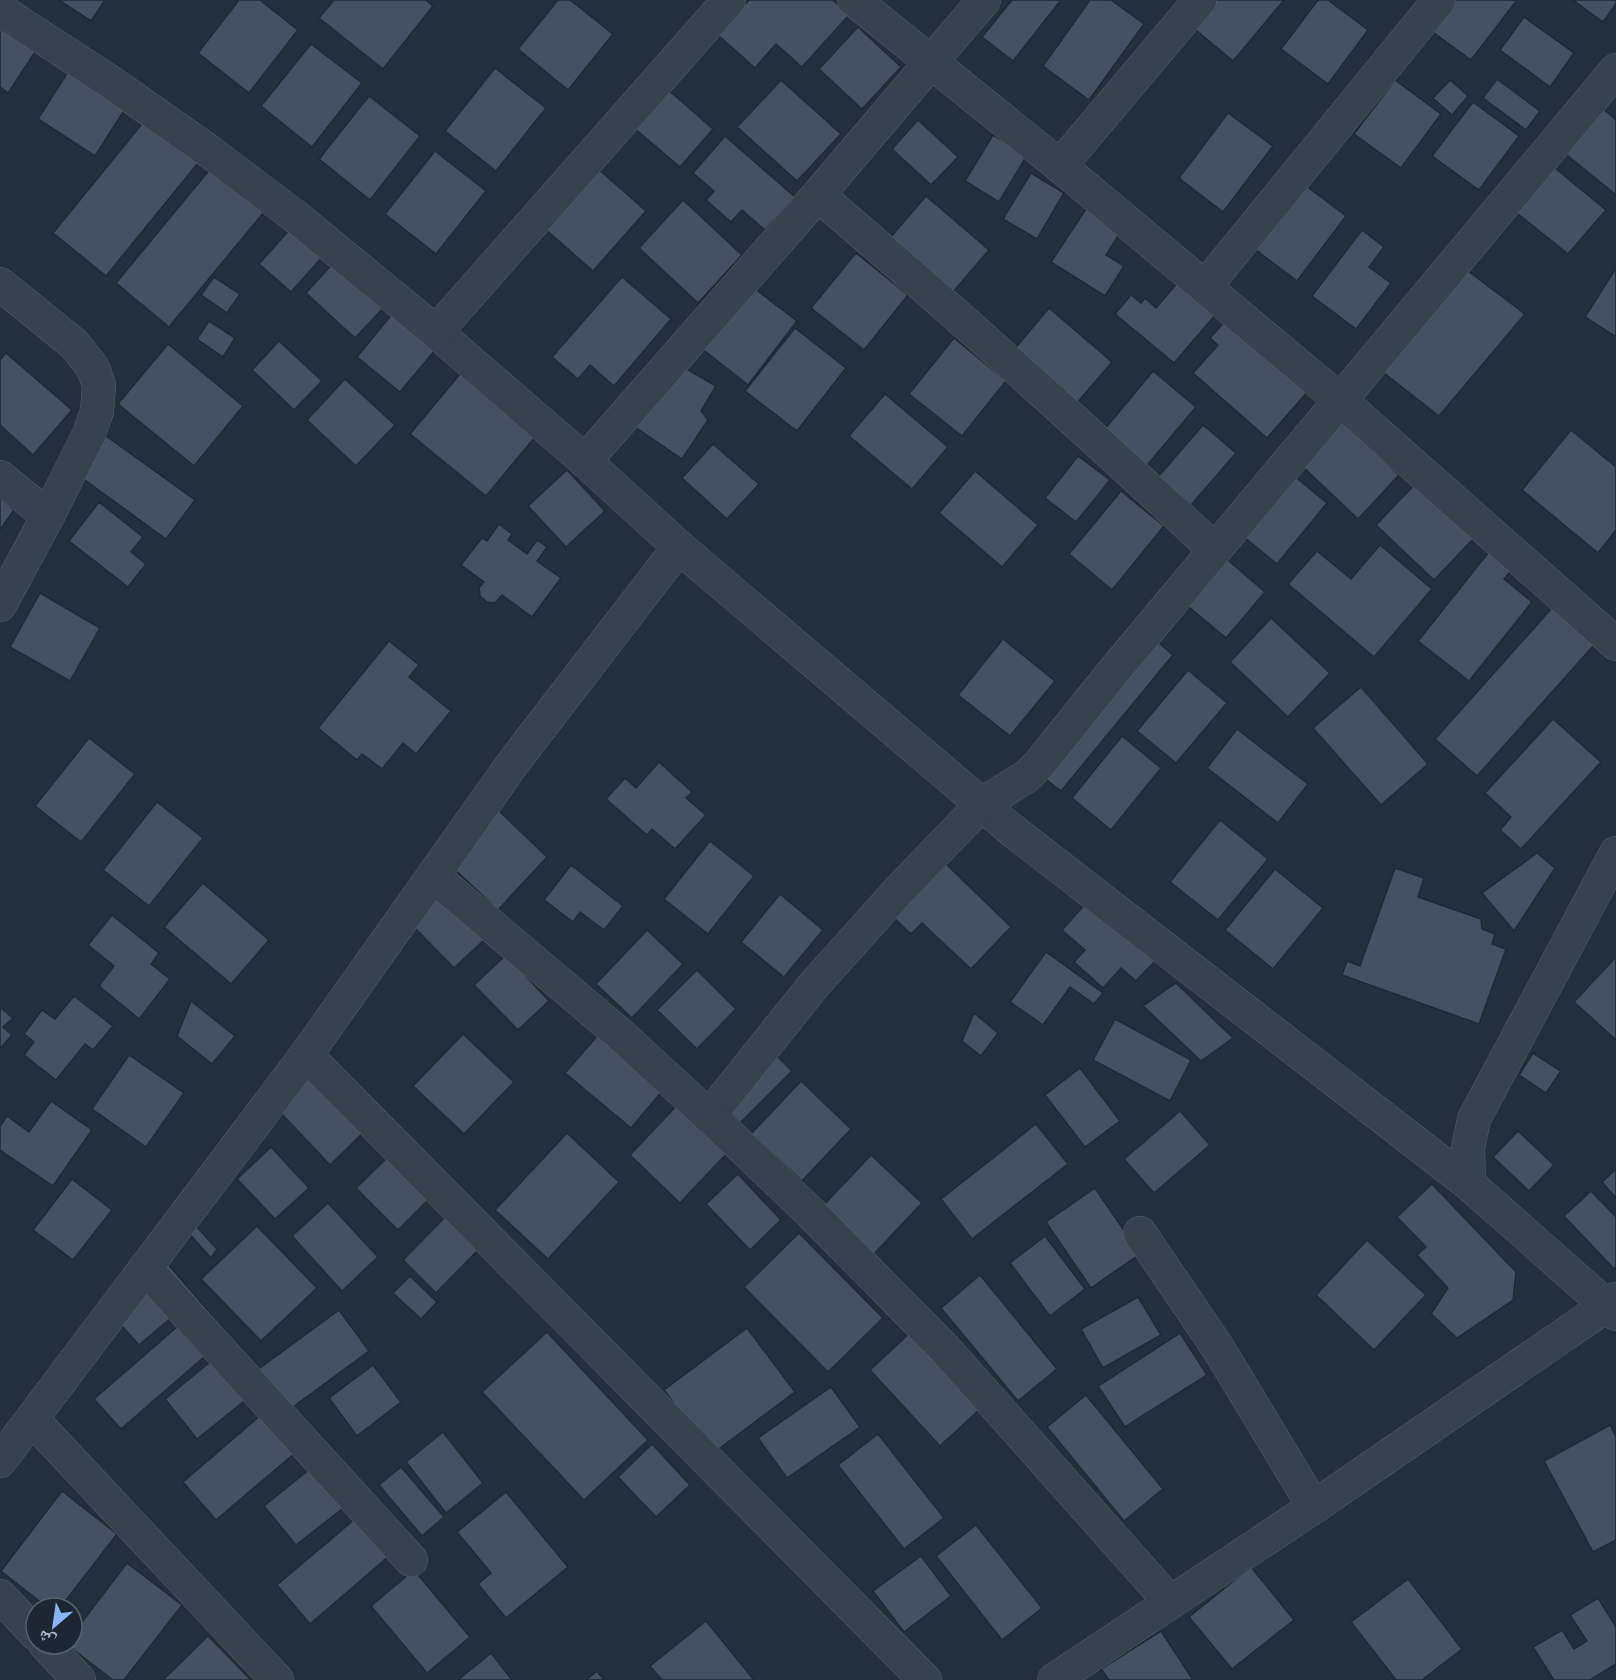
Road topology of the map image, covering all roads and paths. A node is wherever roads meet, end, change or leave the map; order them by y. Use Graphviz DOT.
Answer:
graph roads {
  1 [pos="729,0"];
  2 [pos="854,0"];
  3 [pos="984,0"];
  4 [pos="1200,0"];
  5 [pos="1439,0"];
  6 [pos="0,10"];
  7 [pos="931,61"];
  8 [pos="1616,70"];
  9 [pos="1060,166"];
  10 [pos="818,195"];
  11 [pos="0,284"];
  12 [pos="1205,287"];
  13 [pos="436,332"];
  14 [pos="1340,400"];
  15 [pos="585,461"];
  16 [pos="0,477"];
  17 [pos="48,516"];
  18 [pos="679,547"];
  19 [pos="1215,550"];
  20 [pos="0,605"];
  21 [pos="1616,644"];
  22 [pos="981,805"];
  23 [pos="1616,853"];
  24 [pos="433,876"];
  25 [pos="306,1055"];
  26 [pos="709,1116"];
  27 [pos="1469,1184"];
  28 [pos="1140,1233"];
  29 [pos="145,1269"];
  30 [pos="1613,1306"];
  31 [pos="32,1419"];
  32 [pos="0,1461"];
  33 [pos="1314,1507"];
  34 [pos="411,1560"];
  35 [pos="0,1596"];
  36 [pos="1170,1602"];
  37 [pos="24,1621"];
  38 [pos="56,1656"];
  39 [pos="79,1680"];
  40 [pos="277,1680"];
  41 [pos="925,1680"];
  42 [pos="1054,1680"];
  1 -- 13 [label="street"];
  2 -- 7 [label="street"];
  3 -- 7 [label="street"];
  4 -- 9 [label="street"];
  5 -- 12 [label="street"];
  6 -- 13 [label="street"];
  7 -- 9 [label="street"];
  7 -- 10 [label="street"];
  8 -- 14 [label="street"];
  9 -- 12 [label="street"];
  10 -- 15 [label="street"];
  10 -- 19 [label="street"];
  11 -- 17 [label="street"];
  12 -- 14 [label="street"];
  13 -- 15 [label="street"];
  14 -- 19 [label="street"];
  14 -- 21 [label="street"];
  15 -- 18 [label="street"];
  16 -- 17 [label="street"];
  17 -- 20 [label="street"];
  18 -- 22 [label="street"];
  18 -- 24 [label="street"];
  19 -- 22 [label="street"];
  22 -- 26 [label="street"];
  22 -- 27 [label="street"];
  23 -- 27 [label="street"];
  24 -- 25 [label="street"];
  24 -- 26 [label="street"];
  25 -- 29 [label="street"];
  25 -- 41 [label="street"];
  26 -- 36 [label="street"];
  27 -- 30 [label="street"];
  28 -- 33 [label="street"];
  29 -- 31 [label="street"];
  29 -- 34 [label="street"];
  30 -- 33 [label="street"];
  31 -- 32 [label="street"];
  31 -- 40 [label="street"];
  33 -- 36 [label="street"];
  35 -- 37 [label="street"];
  36 -- 42 [label="street"];
  38 -- 39 [label="street"];
}
